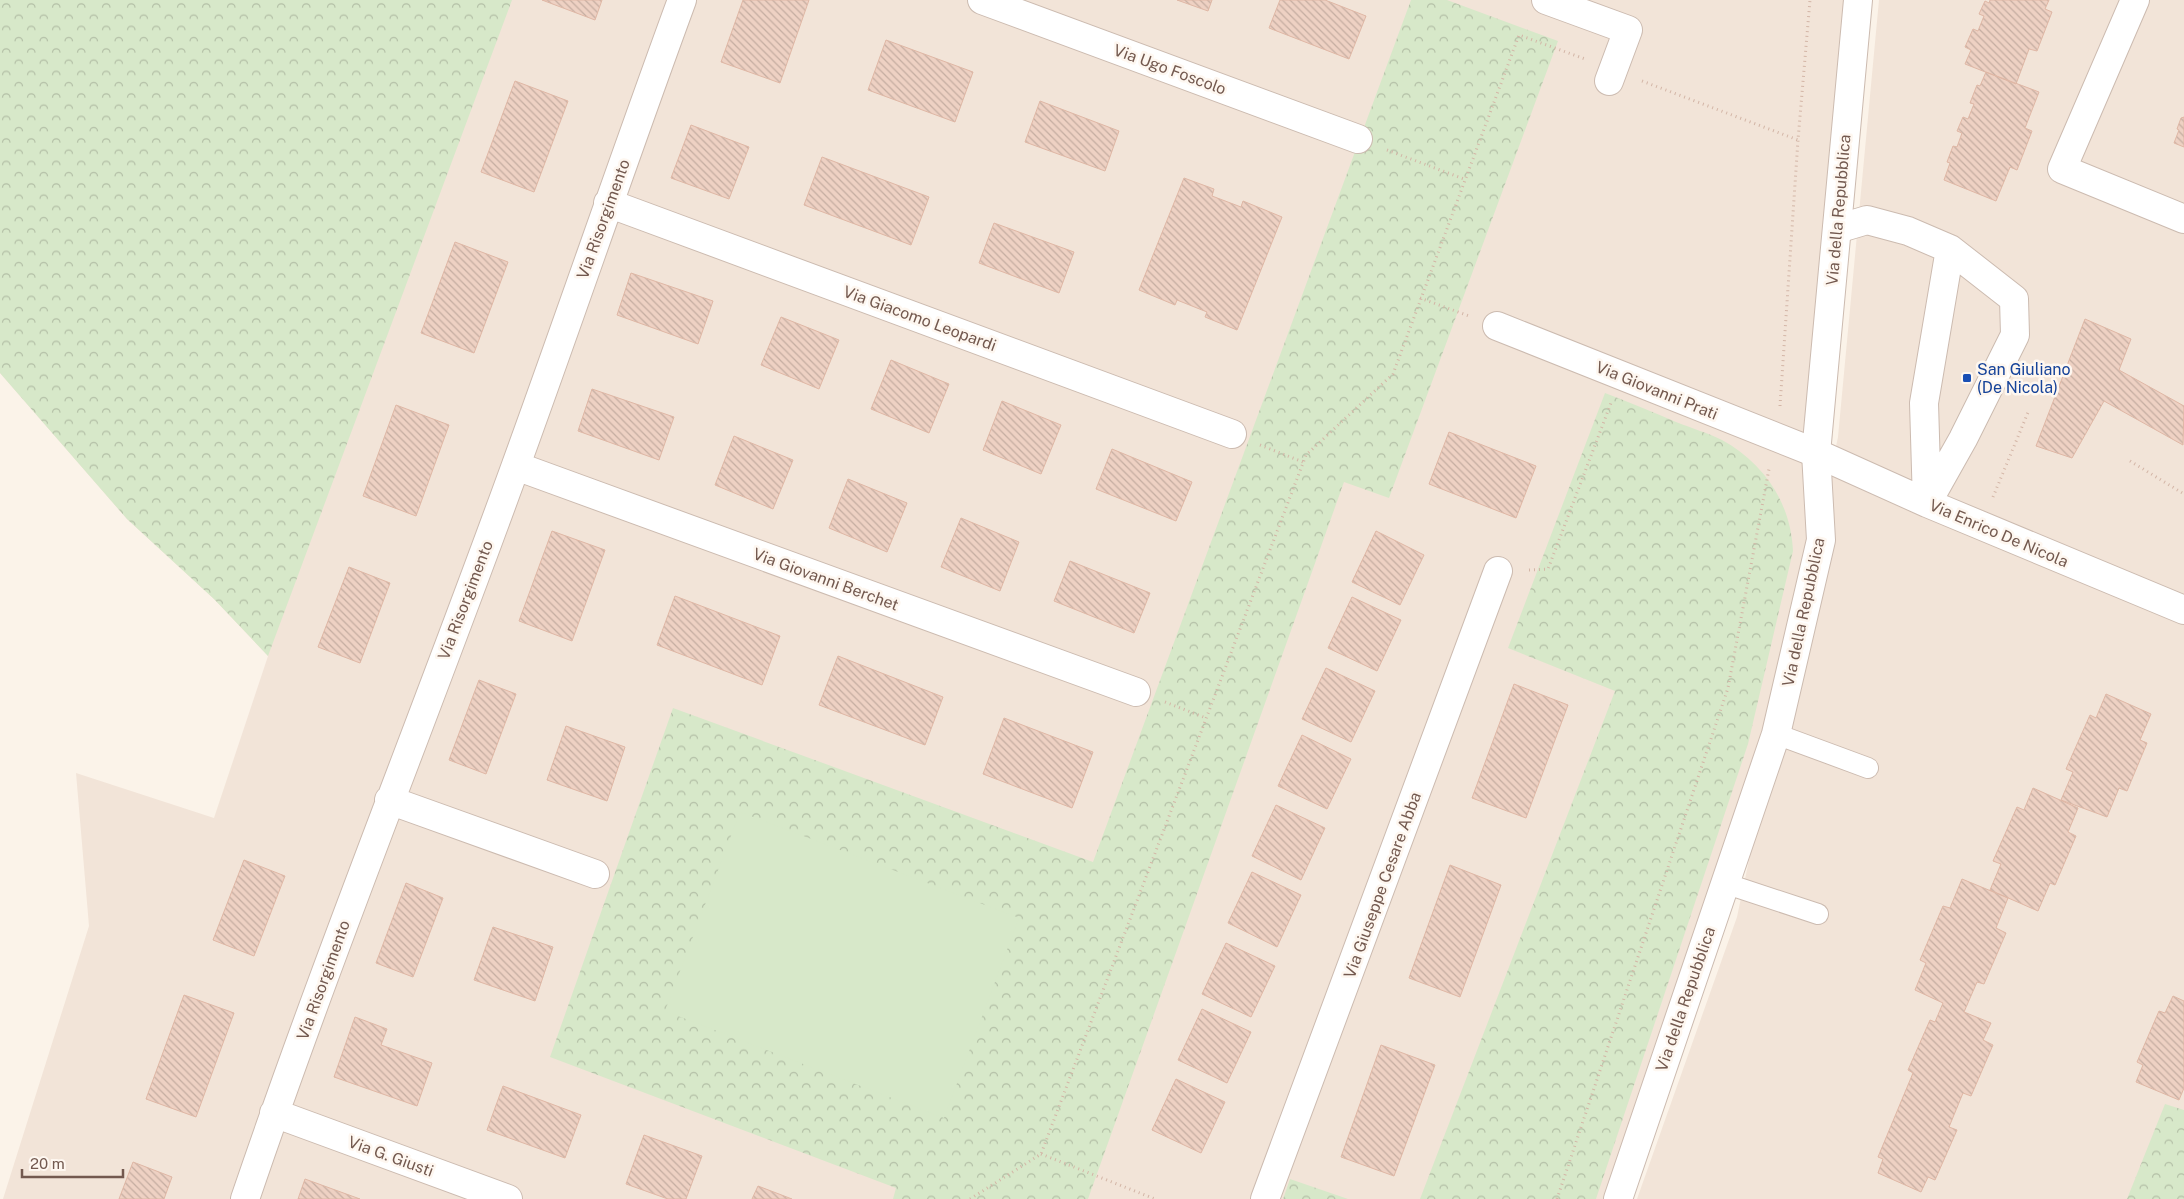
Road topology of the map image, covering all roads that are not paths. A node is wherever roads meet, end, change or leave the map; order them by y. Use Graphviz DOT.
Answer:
graph roads {
  1 [pos="682,0"];
  2 [pos="982,0"];
  3 [pos="1546,0"];
  4 [pos="1858,0"];
  5 [pos="2135,0"];
  6 [pos="1611,76"];
  7 [pos="1358,139"];
  8 [pos="608,203"];
  9 [pos="2184,219"];
  10 [pos="1837,229"];
  11 [pos="1950,249"];
  12 [pos="1497,326"];
  13 [pos="1232,434"];
  14 [pos="1816,453"];
  15 [pos="516,466"];
  16 [pos="1926,503"];
  17 [pos="1498,571"];
  18 [pos="2184,610"];
  19 [pos="1136,692"];
  20 [pos="1776,734"];
  21 [pos="1868,768"];
  22 [pos="389,800"];
  23 [pos="595,874"];
  24 [pos="1724,883"];
  25 [pos="1818,914"];
  26 [pos="274,1113"];
  27 [pos="244,1199"];
  28 [pos="508,1199"];
  29 [pos="1265,1199"];
  30 [pos="1618,1199"];
  1 -- 8 [label="street, Via Risorgimento"];
  2 -- 7 [label="street, Via Ugo Foscolo"];
  3 -- 6 [label="street"];
  4 -- 10 [label="street, Via della Repubblica"];
  5 -- 9 [label="street"];
  8 -- 13 [label="street, Via Giacomo Leopardi"];
  8 -- 15 [label="street, Via Risorgimento"];
  10 -- 11 [label="street"];
  10 -- 14 [label="street, Via della Repubblica"];
  11 -- 16 [label="street"];
  11 -- 16 [label="street"];
  12 -- 14 [label="street, Via Giovanni Prati"];
  14 -- 16 [label="street, Via Enrico De Nicola"];
  14 -- 20 [label="street, Via della Repubblica"];
  15 -- 19 [label="street, Via Giovanni Berchet"];
  15 -- 22 [label="street, Via Risorgimento"];
  16 -- 18 [label="street, Via Enrico De Nicola"];
  17 -- 29 [label="street, Via Giuseppe Cesare Abba"];
  20 -- 21 [label="lane"];
  20 -- 24 [label="street, Via della Repubblica"];
  22 -- 23 [label="street"];
  22 -- 26 [label="street, Via Risorgimento"];
  24 -- 25 [label="lane"];
  24 -- 30 [label="street, Via della Repubblica"];
  26 -- 27 [label="street, Via Risorgimento"];
  26 -- 28 [label="street, Via G. Giusti"];
}
